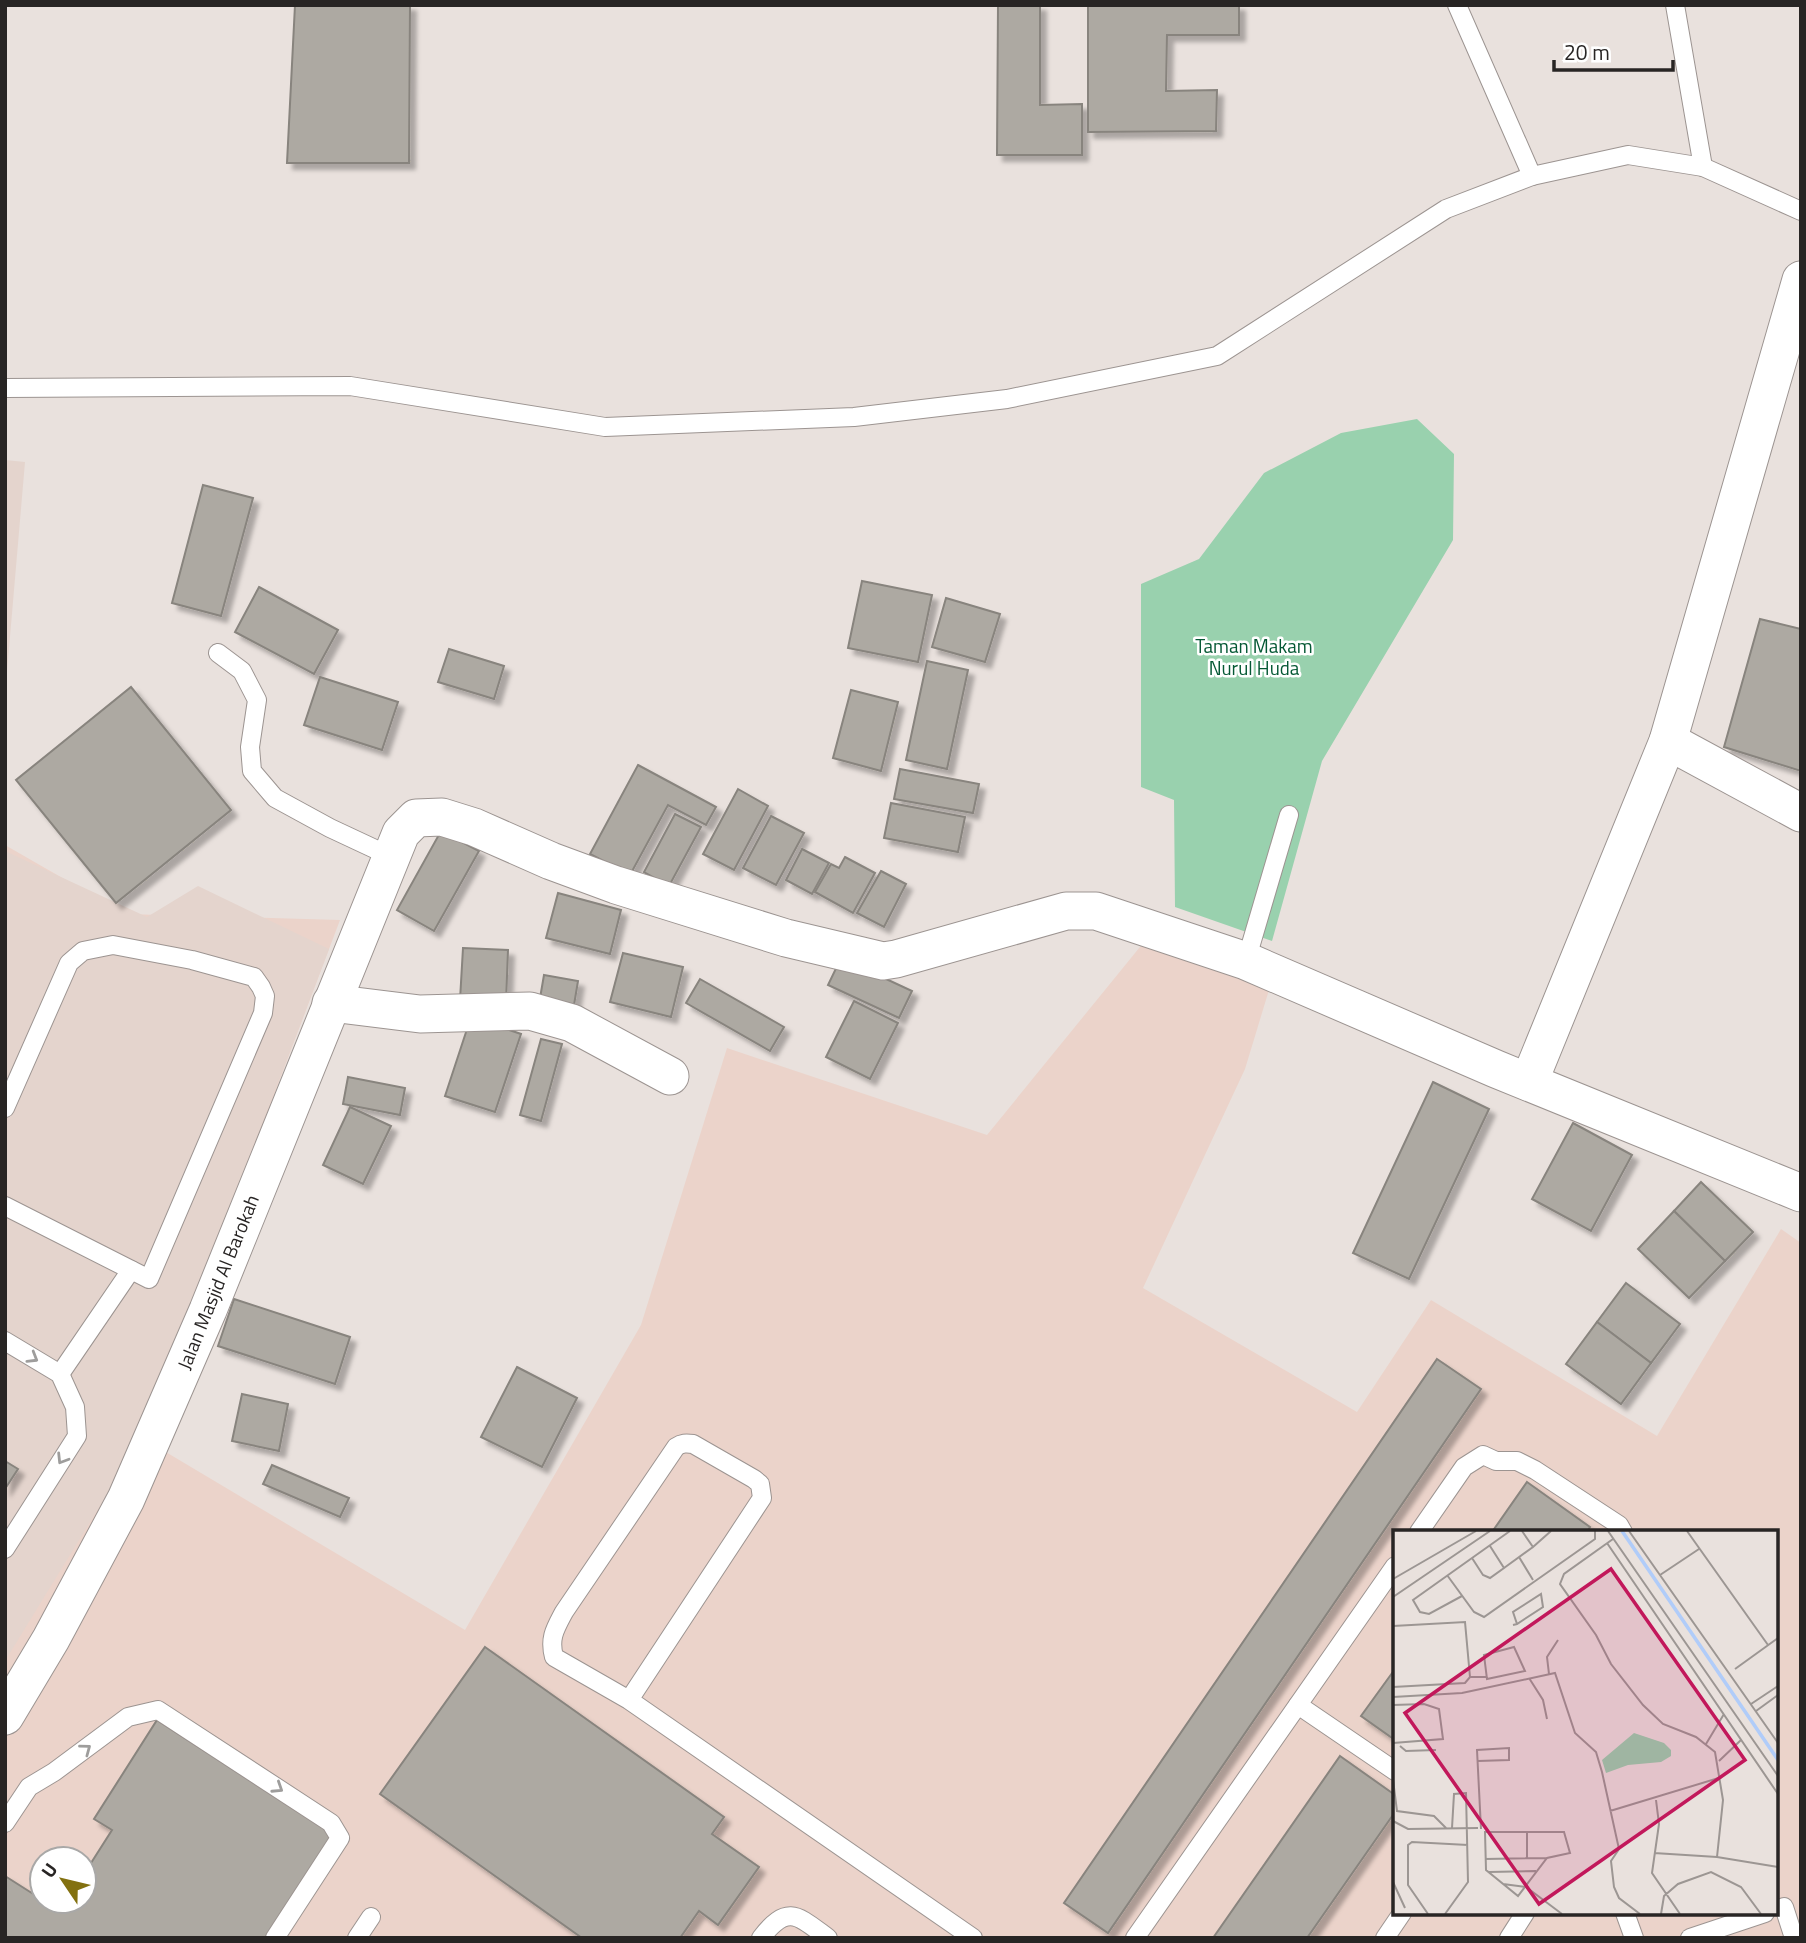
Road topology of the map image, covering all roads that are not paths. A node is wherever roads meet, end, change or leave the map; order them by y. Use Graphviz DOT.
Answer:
graph roads {
  1 [pos="1457,5"];
  2 [pos="1675,5"];
  3 [pos="1703,167"];
  4 [pos="1532,176"];
  5 [pos="1801,211"];
  6 [pos="1801,280"];
  7 [pos="5,388"];
  8 [pos="218,653"];
  9 [pos="1668,741"];
  10 [pos="1801,813"];
  11 [pos="1289,815"];
  12 [pos="396,845"];
  13 [pos="1246,961"];
  14 [pos="331,1003"];
  15 [pos="670,1076"];
  16 [pos="1529,1082"];
  17 [pos="5,1108"];
  18 [pos="1801,1193"];
  19 [pos="5,1206"];
  20 [pos="131,1270"];
  21 [pos="5,1341"];
  22 [pos="60,1374"];
  23 [pos="1420,1530"];
  24 [pos="1622,1530"];
  25 [pos="5,1549"];
  26 [pos="1393,1569"];
  27 [pos="629,1700"];
  28 [pos="1298,1705"];
  29 [pos="5,1716"];
  30 [pos="1393,1770"];
  31 [pos="5,1823"];
  32 [pos="1787,1906"];
  33 [pos="1401,1915"];
  34 [pos="1524,1915"];
  35 [pos="1626,1915"];
  36 [pos="1759,1915"];
  37 [pos="371,1917"];
  38 [pos="275,1938"];
  39 [pos="357,1938"];
  40 [pos="761,1938"];
  41 [pos="828,1938"];
  42 [pos="972,1938"];
  43 [pos="1135,1938"];
  44 [pos="1385,1938"];
  45 [pos="1509,1938"];
  46 [pos="1634,1938"];
  47 [pos="1690,1938"];
  48 [pos="1794,1938"];
  1 -- 4 [label="lane"];
  2 -- 3 [label="lane"];
  3 -- 4 [label="lane"];
  3 -- 5 [label="lane"];
  4 -- 7 [label="lane"];
  6 -- 9 [label="street"];
  8 -- 12 [label="lane"];
  9 -- 10 [label="street"];
  9 -- 16 [label="street"];
  11 -- 13 [label="lane"];
  12 -- 13 [label="street"];
  12 -- 14 [label="street, Jalan Masjid Al Barokah"];
  13 -- 16 [label="street"];
  14 -- 15 [label="street"];
  14 -- 29 [label="street, Jalan Masjid Al Barokah"];
  16 -- 18 [label="street"];
  17 -- 20 [label="lane"];
  19 -- 20 [label="lane"];
  20 -- 22 [label="lane"];
  21 -- 22 [label="lane, one-way"];
  22 -- 25 [label="lane, one-way"];
  23 -- 24 [label="lane"];
  26 -- 28 [label="lane"];
  27 -- 27 [label="lane"];
  27 -- 42 [label="lane"];
  28 -- 30 [label="lane"];
  28 -- 43 [label="lane"];
  31 -- 38 [label="lane, one-way"];
  32 -- 48 [label="lane"];
  33 -- 44 [label="lane"];
  34 -- 45 [label="lane"];
  35 -- 46 [label="lane"];
  36 -- 47 [label="lane"];
  37 -- 39 [label="lane"];
  40 -- 41 [label="lane"];
}
